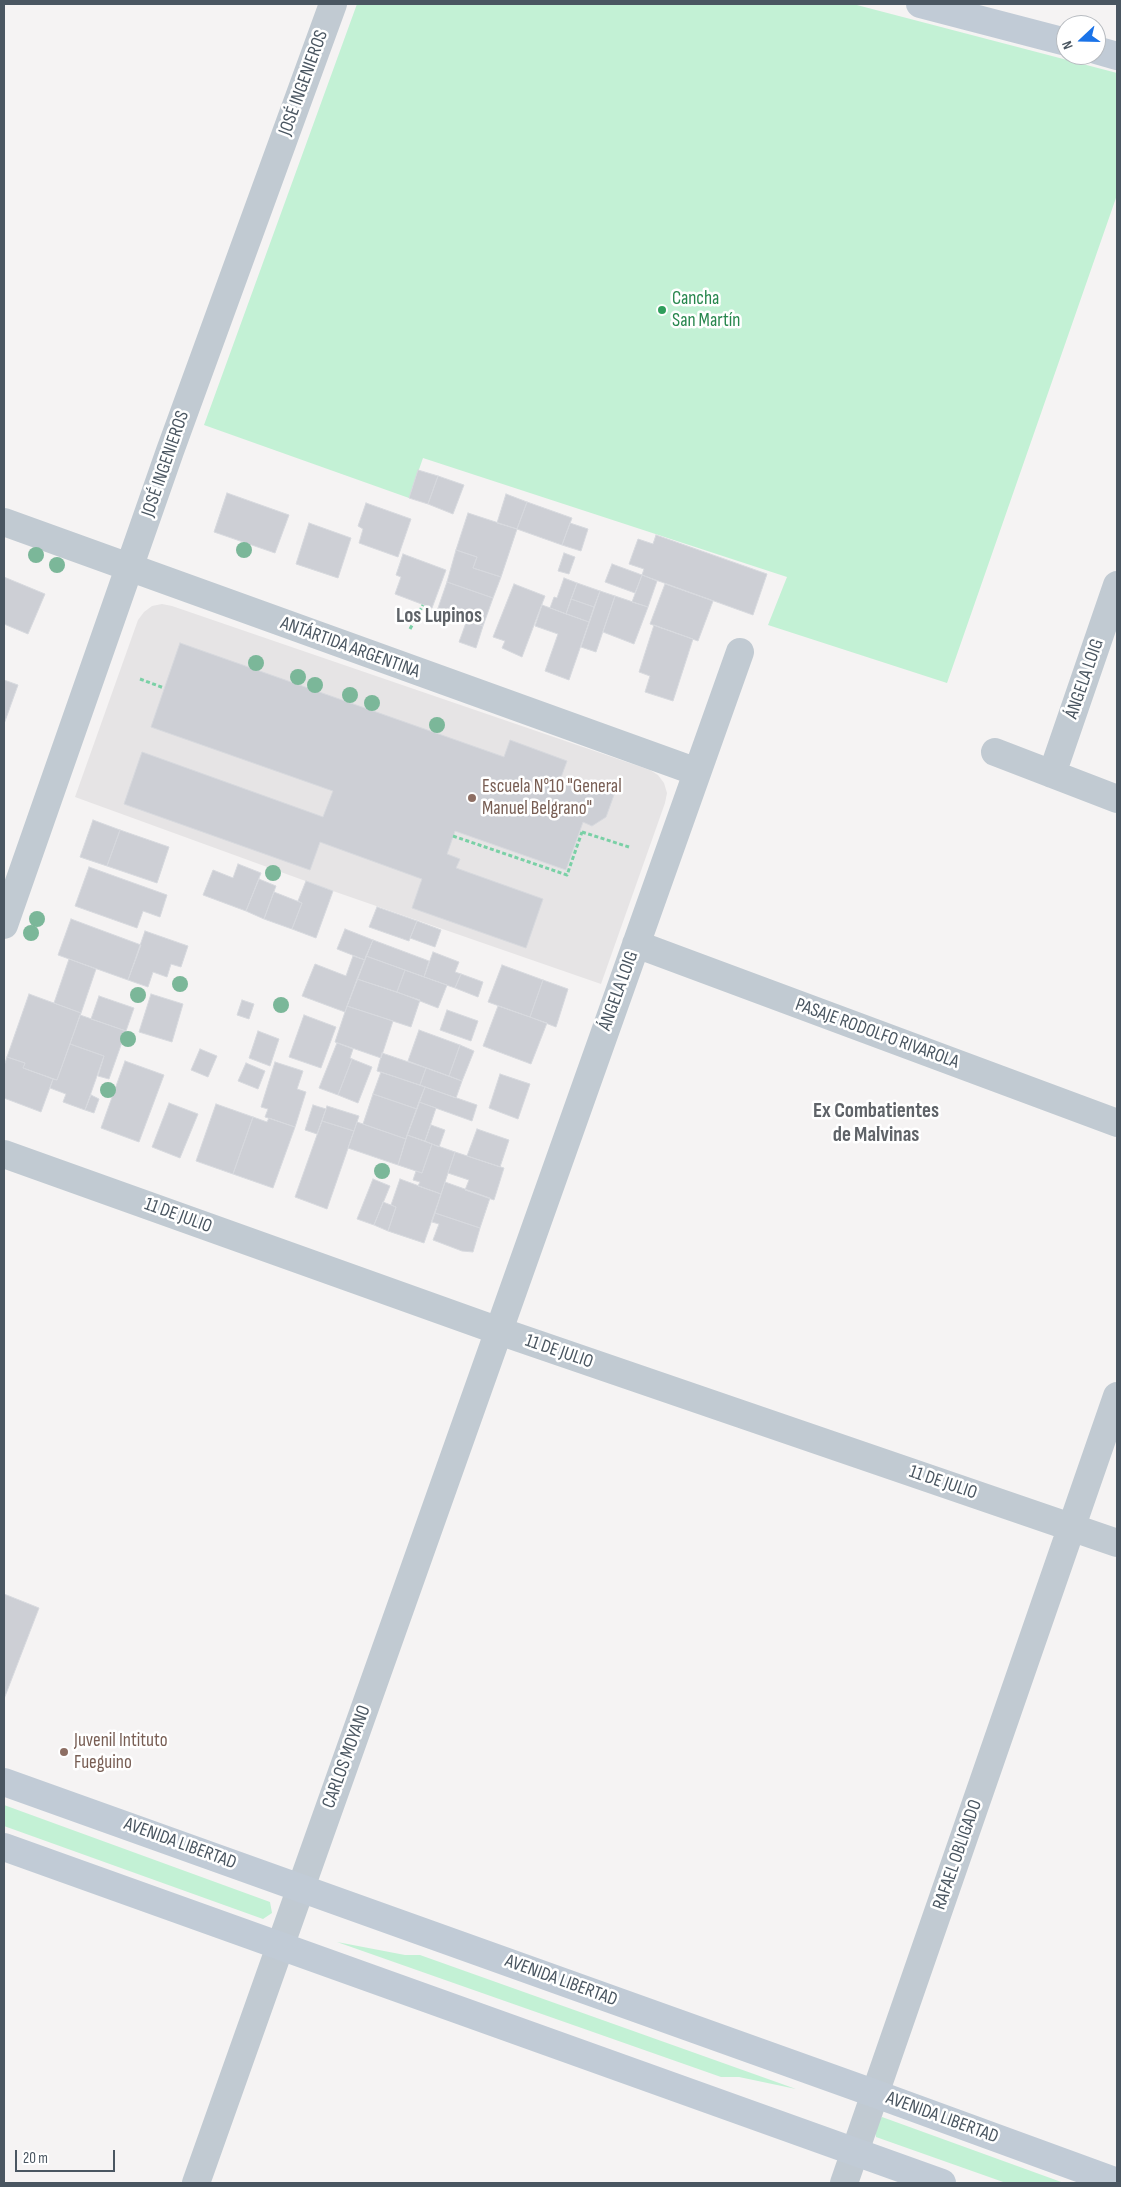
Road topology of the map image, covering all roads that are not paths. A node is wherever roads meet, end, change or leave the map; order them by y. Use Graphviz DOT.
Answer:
graph roads {
  1 [pos="333,4"];
  2 [pos="920,4"];
  3 [pos="1056,39"];
  4 [pos="4,522"];
  5 [pos="130,569"];
  6 [pos="1117,585"];
  7 [pos="740,652"];
  8 [pos="995,752"];
  9 [pos="697,772"];
  10 [pos="1052,774"];
  11 [pos="1117,800"];
  12 [pos="4,925"];
  13 [pos="636,944"];
  14 [pos="1117,1123"];
  15 [pos="4,1154"];
  16 [pos="499,1331"];
  17 [pos="1117,1396"];
  18 [pos="1072,1527"];
  19 [pos="1117,1543"];
  20 [pos="4,1782"];
  21 [pos="4,1848"];
  22 [pos="301,1888"];
  23 [pos="280,1946"];
  24 [pos="876,2094"];
  25 [pos="855,2152"];
  26 [pos="1117,2182"];
  27 [pos="196,2183"];
  28 [pos="844,2183"];
  29 [pos="942,2183"];
  1 -- 5 [label="street, JOSÉ INGENIEROS"];
  2 -- 3 [label="street"];
  4 -- 5 [label="street, ANTÁRTIDA ARGENTINA"];
  5 -- 9 [label="street, ANTÁRTIDA ARGENTINA"];
  5 -- 12 [label="street, JOSÉ INGENIEROS"];
  6 -- 10 [label="street, ÁNGELA LOIG"];
  7 -- 9 [label="street, ÁNGELA LOIG"];
  8 -- 10 [label="street"];
  9 -- 13 [label="street, ÁNGELA LOIG"];
  10 -- 11 [label="street"];
  13 -- 14 [label="street, PASAJE RODOLFO RIVAROLA"];
  13 -- 16 [label="street, ÁNGELA LOIG"];
  15 -- 16 [label="street, 11 DE JULIO"];
  16 -- 18 [label="street, 11 DE JULIO"];
  16 -- 22 [label="street, CARLOS MOYANO"];
  17 -- 18 [label="street, RAFAEL OBLIGADO"];
  18 -- 19 [label="street, 11 DE JULIO"];
  18 -- 24 [label="street, RAFAEL OBLIGADO"];
  20 -- 22 [label="street, AVENIDA LIBERTAD"];
  21 -- 23 [label="street"];
  22 -- 23 [label="street, CARLOS MOYANO"];
  22 -- 24 [label="street, AVENIDA LIBERTAD"];
  23 -- 25 [label="street"];
  23 -- 27 [label="street, CARLOS MOYANO"];
  24 -- 25 [label="street, RAFAEL OBLIGADO"];
  24 -- 26 [label="street, AVENIDA LIBERTAD"];
  25 -- 28 [label="street, RAFAEL OBLIGADO"];
  25 -- 29 [label="street"];
}
